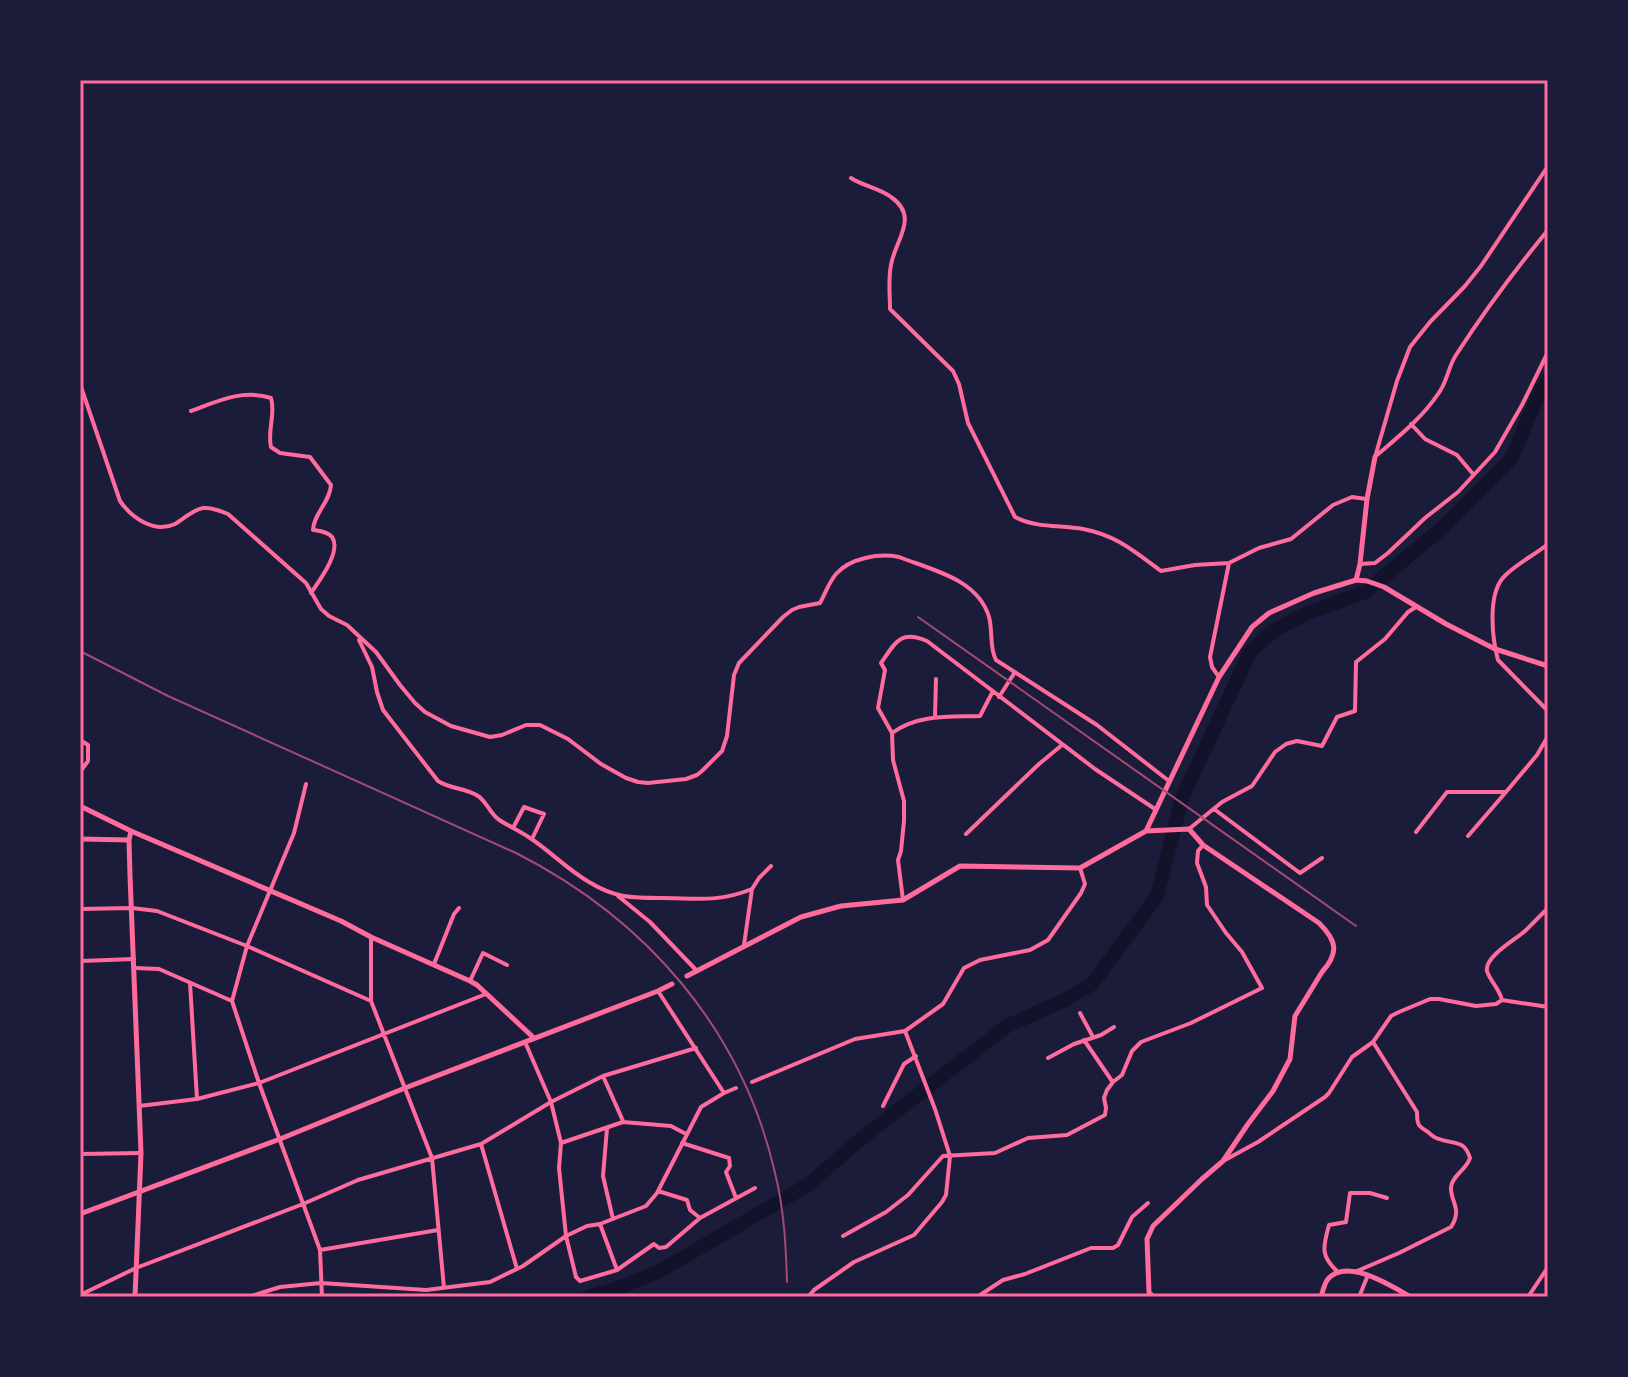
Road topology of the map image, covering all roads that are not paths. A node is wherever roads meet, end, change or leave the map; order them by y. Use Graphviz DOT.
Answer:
graph roads {
  1 [pos="1548,166"];
  2 [pos="851,178"];
  3 [pos="1548,230"];
  4 [pos="1548,352"];
  5 [pos="80,384"];
  6 [pos="191,411"];
  7 [pos="1411,424"];
  8 [pos="1375,457"];
  9 [pos="1474,475"];
  10 [pos="1367,499"];
  11 [pos="1548,544"];
  12 [pos="1229,563"];
  13 [pos="1360,564"];
  14 [pos="1356,580"];
  15 [pos="311,593"];
  16 [pos="1417,606"];
  17 [pos="356,634"];
  18 [pos="1495,649"];
  19 [pos="1548,666"];
  20 [pos="1015,672"];
  21 [pos="1219,677"];
  22 [pos="936,679"];
  23 [pos="993,691"];
  24 [pos="999,697"];
  25 [pos="1548,711"];
  26 [pos="934,717"];
  27 [pos="892,733"];
  28 [pos="1548,736"];
  29 [pos="80,740"];
  30 [pos="1062,745"];
  31 [pos="80,772"];
  32 [pos="1169,781"];
  33 [pos="306,784"];
  34 [pos="1506,792"];
  35 [pos="80,806"];
  36 [pos="1213,809"];
  37 [pos="1156,810"];
  38 [pos="513,828"];
  39 [pos="1186,829"];
  40 [pos="131,831"];
  41 [pos="1146,831"];
  42 [pos="1416,832"];
  43 [pos="966,834"];
  44 [pos="1468,836"];
  45 [pos="80,839"];
  46 [pos="532,839"];
  47 [pos="129,840"];
  48 [pos="1203,845"];
  49 [pos="1322,858"];
  50 [pos="771,866"];
  51 [pos="1080,868"];
  52 [pos="752,889"];
  53 [pos="271,891"];
  54 [pos="616,895"];
  55 [pos="903,900"];
  56 [pos="132,908"];
  57 [pos="459,908"];
  58 [pos="1548,908"];
  59 [pos="80,909"];
  60 [pos="371,937"];
  61 [pos="247,946"];
  62 [pos="744,948"];
  63 [pos="134,959"];
  64 [pos="80,961"];
  65 [pos="434,964"];
  66 [pos="507,965"];
  67 [pos="135,968"];
  68 [pos="697,971"];
  69 [pos="687,976"];
  70 [pos="470,981"];
  71 [pos="190,983"];
  72 [pos="672,984"];
  73 [pos="658,991"];
  74 [pos="487,994"];
  75 [pos="1502,1000"];
  76 [pos="232,1001"];
  77 [pos="371,1001"];
  78 [pos="1548,1007"];
  79 [pos="1080,1013"];
  80 [pos="1114,1027"];
  81 [pos="905,1031"];
  82 [pos="384,1034"];
  83 [pos="1093,1037"];
  84 [pos="534,1038"];
  85 [pos="1084,1040"];
  86 [pos="525,1042"];
  87 [pos="1373,1042"];
  88 [pos="696,1048"];
  89 [pos="916,1056"];
  90 [pos="1048,1058"];
  91 [pos="603,1076"];
  92 [pos="752,1082"];
  93 [pos="1113,1082"];
  94 [pos="259,1083"];
  95 [pos="405,1088"];
  96 [pos="736,1088"];
  97 [pos="724,1093"];
  98 [pos="197,1099"];
  99 [pos="551,1102"];
  100 [pos="139,1106"];
  101 [pos="883,1106"];
  102 [pos="623,1122"];
  103 [pos="607,1128"];
  104 [pos="686,1134"];
  105 [pos="280,1139"];
  106 [pos="561,1143"];
  107 [pos="682,1143"];
  108 [pos="481,1144"];
  109 [pos="141,1153"];
  110 [pos="80,1154"];
  111 [pos="950,1156"];
  112 [pos="432,1158"];
  113 [pos="1223,1161"];
  114 [pos="755,1188"];
  115 [pos="140,1190"];
  116 [pos="658,1191"];
  117 [pos="736,1198"];
  118 [pos="1387,1198"];
  119 [pos="1148,1203"];
  120 [pos="303,1204"];
  121 [pos="80,1214"];
  122 [pos="700,1218"];
  123 [pos="613,1219"];
  124 [pos="600,1224"];
  125 [pos="438,1230"];
  126 [pos="566,1236"];
  127 [pos="843,1236"];
  128 [pos="320,1250"];
  129 [pos="1548,1267"];
  130 [pos="136,1268"];
  131 [pos="517,1269"];
  132 [pos="617,1270"];
  133 [pos="1338,1272"];
  134 [pos="1355,1272"];
  135 [pos="1368,1275"];
  136 [pos="321,1283"];
  137 [pos="444,1288"];
  138 [pos="80,1295"];
  139 [pos="135,1297"];
  140 [pos="248,1297"];
  141 [pos="322,1297"];
  142 [pos="808,1297"];
  143 [pos="977,1297"];
  144 [pos="1153,1297"];
  145 [pos="1321,1297"];
  146 [pos="1359,1297"];
  147 [pos="1411,1297"];
  148 [pos="1528,1297"];
  1 -- 8 [label="street"];
  2 -- 12 [label="street"];
  3 -- 7 [label="street"];
  4 -- 9 [label="street"];
  5 -- 15 [label="street"];
  6 -- 15 [label="street"];
  7 -- 8 [label="street"];
  7 -- 9 [label="street"];
  8 -- 10 [label="street"];
  9 -- 13 [label="street"];
  10 -- 12 [label="street"];
  10 -- 13 [label="street"];
  11 -- 18 [label="street"];
  12 -- 21 [label="street"];
  13 -- 14 [label="street"];
  14 -- 16 [label="street"];
  14 -- 21 [label="street"];
  15 -- 17 [label="street"];
  16 -- 18 [label="street"];
  16 -- 36 [label="street"];
  17 -- 20 [label="street"];
  17 -- 38 [label="street"];
  18 -- 19 [label="street"];
  18 -- 25 [label="street"];
  20 -- 24 [label="street"];
  20 -- 32 [label="street"];
  21 -- 32 [label="street"];
  22 -- 26 [label="street"];
  23 -- 24 [label="street"];
  23 -- 26 [label="street"];
  23 -- 27 [label="street"];
  24 -- 30 [label="street"];
  26 -- 27 [label="street"];
  27 -- 55 [label="street"];
  28 -- 34 [label="street"];
  29 -- 31 [label="street"];
  30 -- 37 [label="street"];
  30 -- 43 [label="street"];
  32 -- 37 [label="street"];
  33 -- 53 [label="street"];
  34 -- 42 [label="street"];
  34 -- 44 [label="street"];
  35 -- 40 [label="street"];
  36 -- 39 [label="street"];
  36 -- 49 [label="street"];
  37 -- 41 [label="street"];
  38 -- 46 [label="street"];
  38 -- 46 [label="street"];
  39 -- 41 [label="street"];
  39 -- 48 [label="street"];
  40 -- 47 [label="street"];
  40 -- 53 [label="street"];
  41 -- 51 [label="street"];
  45 -- 47 [label="street"];
  46 -- 54 [label="street"];
  47 -- 56 [label="street"];
  48 -- 93 [label="street"];
  48 -- 113 [label="street"];
  50 -- 52 [label="street"];
  51 -- 55 [label="street"];
  51 -- 81 [label="street"];
  52 -- 54 [label="street"];
  52 -- 62 [label="street"];
  53 -- 60 [label="street"];
  53 -- 61 [label="street"];
  54 -- 68 [label="street"];
  55 -- 62 [label="street"];
  56 -- 59 [label="street"];
  56 -- 61 [label="street"];
  56 -- 63 [label="street"];
  57 -- 65 [label="street"];
  58 -- 75 [label="street"];
  60 -- 65 [label="street"];
  60 -- 77 [label="street"];
  61 -- 76 [label="street"];
  61 -- 77 [label="street"];
  62 -- 68 [label="street"];
  63 -- 64 [label="street"];
  63 -- 67 [label="street"];
  65 -- 70 [label="street"];
  66 -- 70 [label="street"];
  67 -- 71 [label="street"];
  67 -- 100 [label="street"];
  68 -- 69 [label="street"];
  70 -- 74 [label="street"];
  71 -- 76 [label="street"];
  71 -- 98 [label="street"];
  72 -- 73 [label="street"];
  73 -- 84 [label="street"];
  73 -- 88 [label="street"];
  74 -- 82 [label="street"];
  74 -- 84 [label="street"];
  75 -- 78 [label="street"];
  75 -- 87 [label="street"];
  76 -- 94 [label="street"];
  77 -- 82 [label="street"];
  79 -- 83 [label="street"];
  80 -- 83 [label="street"];
  81 -- 89 [label="street"];
  81 -- 92 [label="street"];
  82 -- 94 [label="street"];
  82 -- 95 [label="street"];
  83 -- 85 [label="street"];
  84 -- 86 [label="street"];
  85 -- 90 [label="street"];
  85 -- 93 [label="street"];
  86 -- 95 [label="street"];
  86 -- 99 [label="street"];
  87 -- 113 [label="street"];
  87 -- 134 [label="street"];
  88 -- 91 [label="street"];
  88 -- 97 [label="street"];
  89 -- 101 [label="street"];
  89 -- 111 [label="street"];
  91 -- 99 [label="street"];
  91 -- 102 [label="street"];
  93 -- 111 [label="street"];
  94 -- 98 [label="street"];
  94 -- 105 [label="street"];
  95 -- 105 [label="street"];
  95 -- 112 [label="street"];
  96 -- 97 [label="street"];
  97 -- 104 [label="street"];
  98 -- 100 [label="street"];
  99 -- 106 [label="street"];
  99 -- 108 [label="street"];
  100 -- 109 [label="street"];
  102 -- 103 [label="street"];
  102 -- 104 [label="street"];
  103 -- 106 [label="street"];
  103 -- 123 [label="street"];
  104 -- 107 [label="street"];
  105 -- 115 [label="street"];
  105 -- 120 [label="street"];
  106 -- 126 [label="street"];
  107 -- 116 [label="street"];
  107 -- 117 [label="street"];
  108 -- 112 [label="street"];
  108 -- 131 [label="street"];
  109 -- 110 [label="street"];
  109 -- 115 [label="street"];
  111 -- 127 [label="street"];
  111 -- 142 [label="street"];
  112 -- 120 [label="street"];
  112 -- 125 [label="street"];
  113 -- 144 [label="street"];
  114 -- 117 [label="street"];
  115 -- 121 [label="street"];
  115 -- 130 [label="street"];
  116 -- 122 [label="street"];
  116 -- 123 [label="street"];
  117 -- 122 [label="street"];
  118 -- 133 [label="street"];
  119 -- 143 [label="street"];
  120 -- 128 [label="street"];
  120 -- 130 [label="street"];
  122 -- 132 [label="street"];
  123 -- 124 [label="street"];
  124 -- 126 [label="street"];
  124 -- 132 [label="street"];
  125 -- 128 [label="street"];
  125 -- 137 [label="street"];
  126 -- 131 [label="street"];
  126 -- 132 [label="street"];
  128 -- 136 [label="street"];
  129 -- 148 [label="street"];
  130 -- 138 [label="street"];
  130 -- 139 [label="street"];
  131 -- 137 [label="street"];
  133 -- 134 [label="street"];
  133 -- 145 [label="street"];
  134 -- 135 [label="street"];
  135 -- 146 [label="street"];
  135 -- 147 [label="street"];
  136 -- 137 [label="street"];
  136 -- 140 [label="street"];
  136 -- 141 [label="street"];
}
